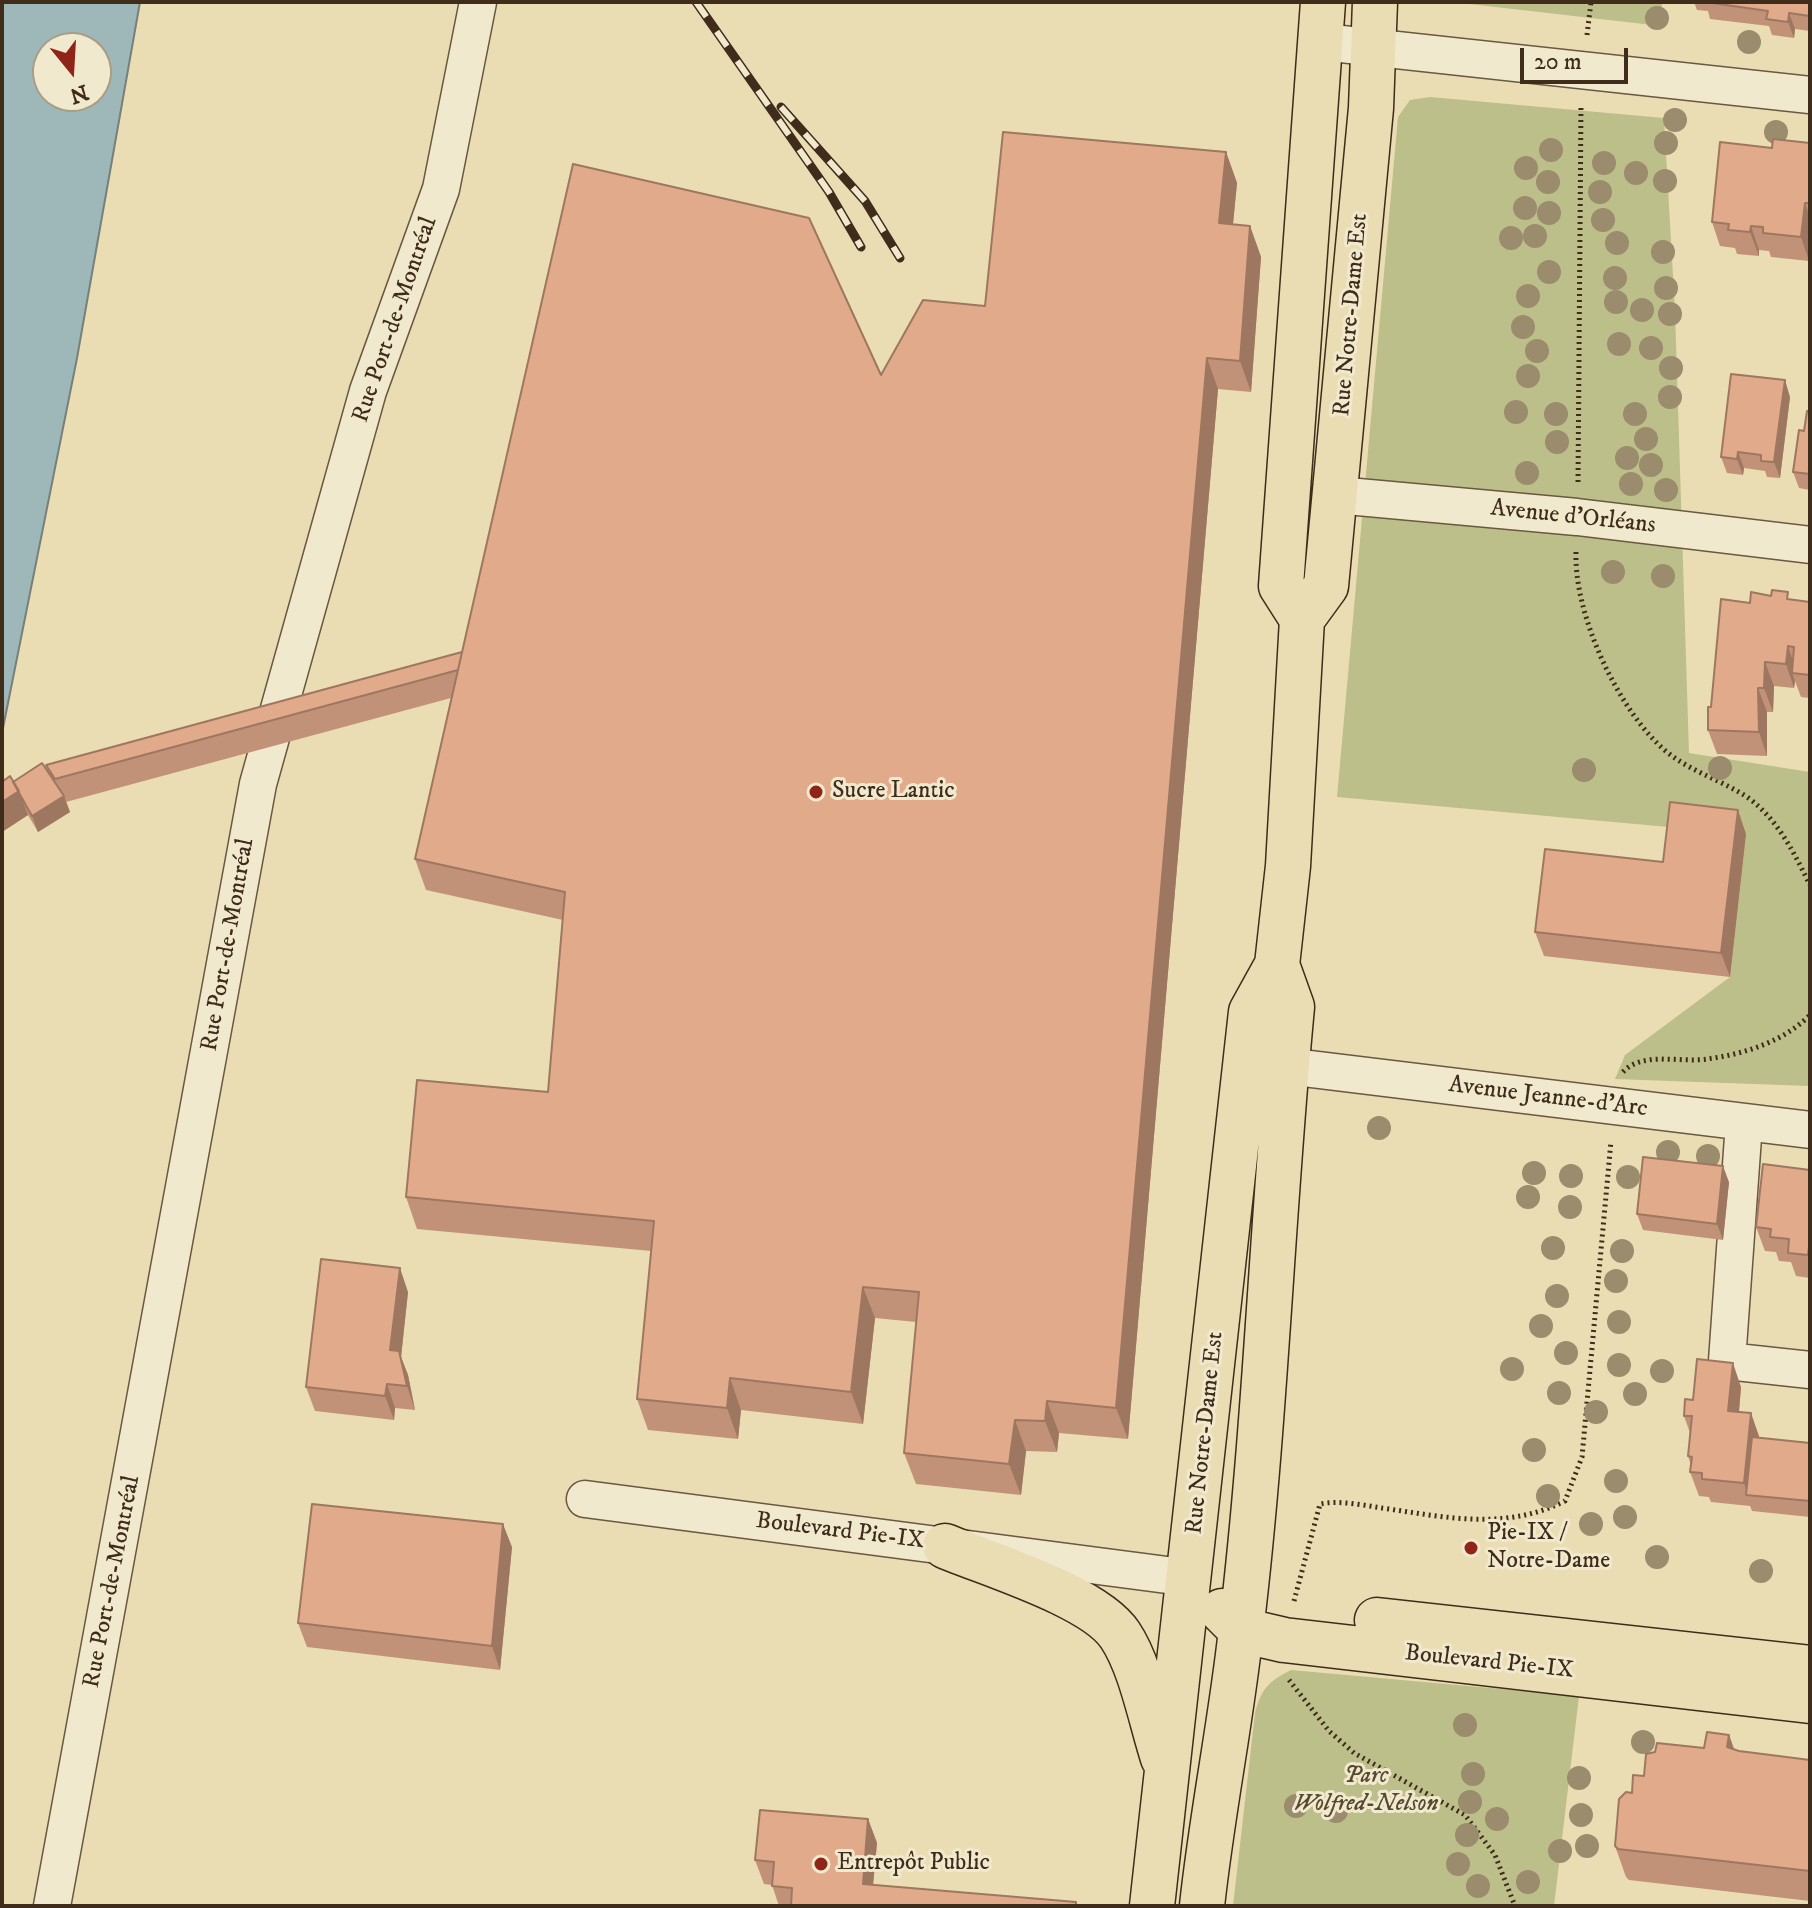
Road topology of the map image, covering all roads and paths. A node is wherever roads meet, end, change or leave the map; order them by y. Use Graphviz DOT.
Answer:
graph roads {
  1 [pos="478,2"];
  2 [pos="1375,2"];
  3 [pos="1591,2"];
  4 [pos="1323,22"];
  5 [pos="1373,47"];
  6 [pos="1584,70"];
  7 [pos="1810,95"];
  8 [pos="1336,495"];
  9 [pos="1577,517"];
  10 [pos="1810,545"];
  11 [pos="1302,619"];
  12 [pos="1810,885"];
  13 [pos="1277,965"];
  14 [pos="1810,1015"];
  15 [pos="1286,1066"];
  16 [pos="1615,1106"];
  17 [pos="1744,1123"];
  18 [pos="1810,1130"];
  19 [pos="1810,1370"];
  20 [pos="585,1499"];
  21 [pos="945,1546"];
  22 [pos="1190,1578"];
  23 [pos="1291,1613"];
  24 [pos="1242,1617"];
  25 [pos="1810,1668"];
  26 [pos="1287,1678"];
  27 [pos="1810,1701"];
  28 [pos="1167,1771"];
  29 [pos="52,1906"];
  30 [pos="1152,1906"];
  31 [pos="1202,1906"];
  32 [pos="1515,1906"];
  1 -- 29 [label="street, Rue Port-de-Montréal"];
  2 -- 5 [label="main road, Rue Notre-Dame Est"];
  3 -- 6 [label="path"];
  4 -- 5 [label="street"];
  4 -- 11 [label="main road, Rue Notre-Dame Est"];
  5 -- 6 [label="street"];
  5 -- 8 [label="main road, Rue Notre-Dame Est"];
  6 -- 7 [label="street"];
  6 -- 9 [label="path"];
  8 -- 9 [label="street, Avenue d'Orléans"];
  8 -- 11 [label="main road, Rue Notre-Dame Est"];
  9 -- 10 [label="street, Avenue d'Orléans"];
  9 -- 12 [label="path"];
  11 -- 13 [label="main road, Rue Notre-Dame Est"];
  13 -- 15 [label="main road, Rue Notre-Dame Est"];
  13 -- 22 [label="main road, Rue Notre-Dame Est"];
  14 -- 16 [label="path"];
  15 -- 16 [label="street, Avenue Jeanne-d'Arc"];
  15 -- 24 [label="main road, Rue Notre-Dame Est"];
  16 -- 17 [label="street, Avenue Jeanne-d'Arc"];
  16 -- 23 [label="path"];
  17 -- 18 [label="street, Avenue Jeanne-d'Arc"];
  17 -- 19 [label="street"];
  20 -- 21 [label="street, Boulevard Pie-IX"];
  21 -- 22 [label="street, Boulevard Pie-IX"];
  21 -- 28 [label="main road"];
  22 -- 24 [label="main road"];
  22 -- 28 [label="main road, Rue Notre-Dame Est"];
  23 -- 24 [label="main road, Boulevard Pie-IX"];
  23 -- 25 [label="main road, Boulevard Pie-IX"];
  24 -- 27 [label="main road, Boulevard Pie-IX"];
  24 -- 31 [label="main road, Rue Notre-Dame Est"];
  26 -- 32 [label="path"];
  28 -- 30 [label="main road, Rue Notre-Dame Est"];
}
